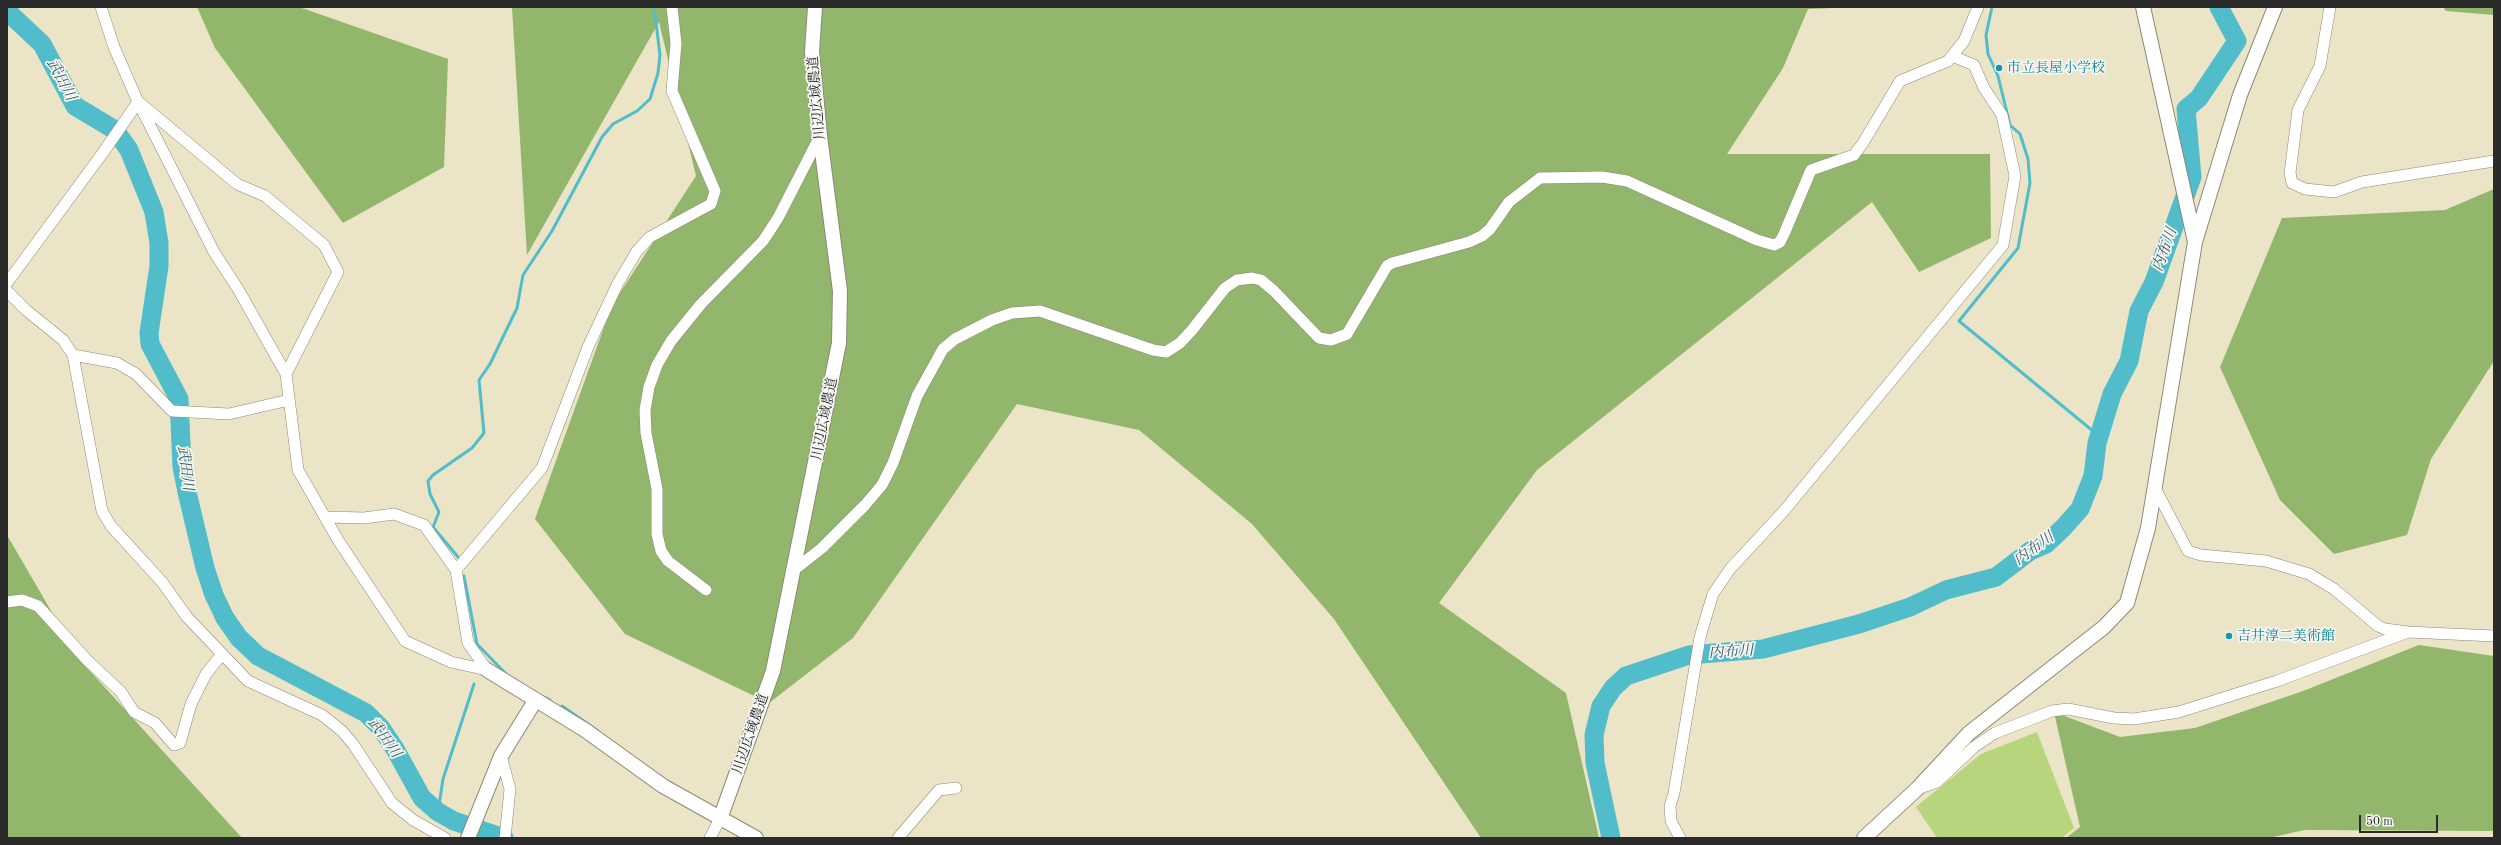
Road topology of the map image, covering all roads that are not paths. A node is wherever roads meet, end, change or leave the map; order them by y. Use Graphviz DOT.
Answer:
graph roads {
  1 [pos="100,7"];
  2 [pos="672,7"];
  3 [pos="815,7"];
  4 [pos="1978,7"];
  5 [pos="2143,7"];
  6 [pos="2275,7"];
  7 [pos="2330,7"];
  8 [pos="1952,56"];
  9 [pos="138,102"];
  10 [pos="820,136"];
  11 [pos="2494,161"];
  12 [pos="2195,242"];
  13 [pos="7,283"];
  14 [pos="7,291"];
  15 [pos="73,355"];
  16 [pos="286,374"];
  17 [pos="289,400"];
  18 [pos="2155,488"];
  19 [pos="325,517"];
  20 [pos="456,570"];
  21 [pos="794,570"];
  22 [pos="706,590"];
  23 [pos="7,602"];
  24 [pos="2408,632"];
  25 [pos="2494,636"];
  26 [pos="222,654"];
  27 [pos="487,670"];
  28 [pos="535,700"];
  29 [pos="501,756"];
  30 [pos="956,788"];
  31 [pos="1917,789"];
  32 [pos="720,819"];
  33 [pos="445,838"];
  34 [pos="468,838"];
  35 [pos="505,838"];
  36 [pos="710,838"];
  37 [pos="756,838"];
  38 [pos="898,838"];
  39 [pos="1680,838"];
  40 [pos="1864,838"];
  1 -- 9 [label="street"];
  2 -- 20 [label="street"];
  3 -- 10 [label="street, 川辺広域農道"];
  4 -- 8 [label="street"];
  5 -- 12 [label="street"];
  6 -- 12 [label="street"];
  7 -- 11 [label="street"];
  8 -- 21 [label="street"];
  8 -- 39 [label="street"];
  9 -- 13 [label="street"];
  9 -- 16 [label="street"];
  9 -- 16 [label="street"];
  10 -- 21 [label="street, 川辺広域農道"];
  10 -- 22 [label="street"];
  12 -- 18 [label="street"];
  14 -- 15 [label="street"];
  15 -- 17 [label="street"];
  15 -- 26 [label="street"];
  16 -- 17 [label="street"];
  17 -- 19 [label="street"];
  18 -- 24 [label="street"];
  18 -- 31 [label="street"];
  19 -- 20 [label="street"];
  19 -- 27 [label="street"];
  20 -- 27 [label="street"];
  21 -- 32 [label="street, 川辺広域農道"];
  23 -- 26 [label="street"];
  24 -- 25 [label="street"];
  24 -- 31 [label="street"];
  26 -- 33 [label="street"];
  27 -- 28 [label="street"];
  28 -- 29 [label="street"];
  28 -- 32 [label="street"];
  29 -- 34 [label="street"];
  29 -- 35 [label="street"];
  30 -- 38 [label="street"];
  31 -- 40 [label="street"];
  32 -- 36 [label="street"];
  32 -- 37 [label="street"];
}
